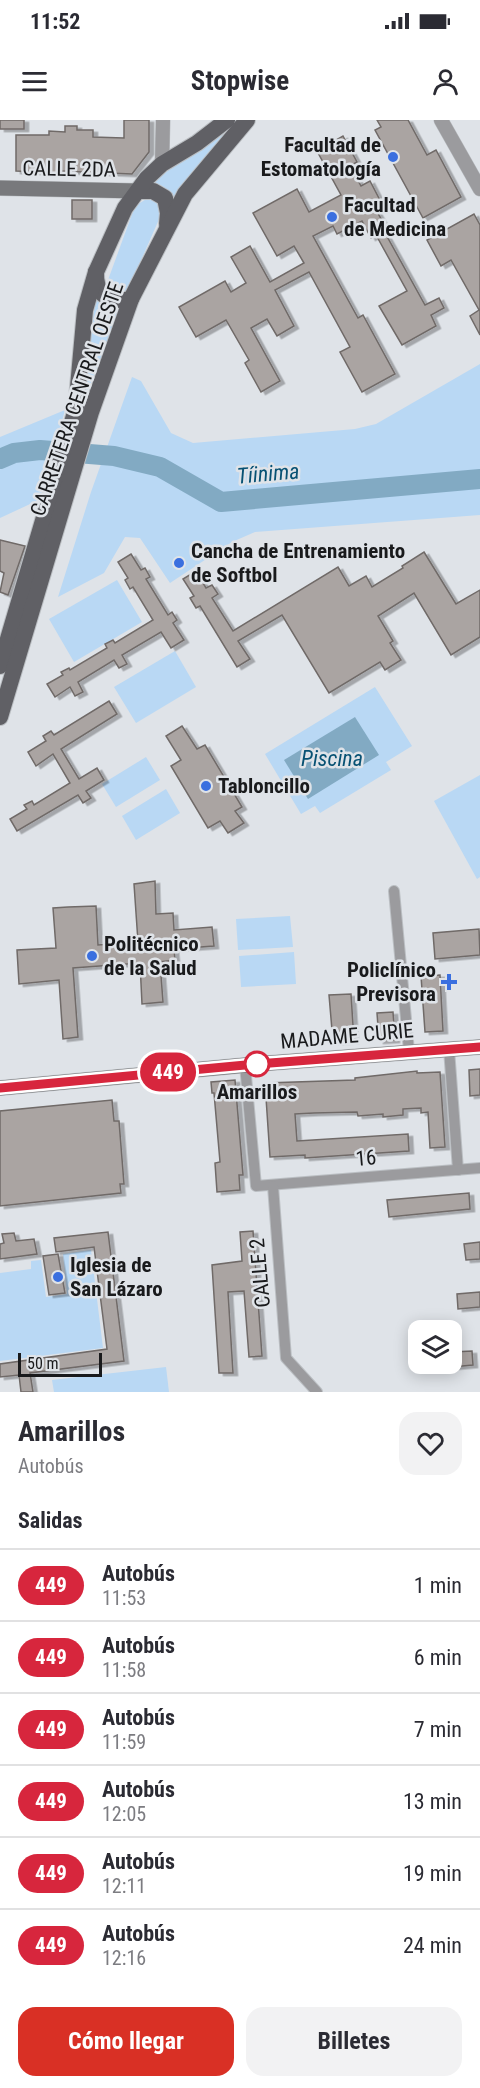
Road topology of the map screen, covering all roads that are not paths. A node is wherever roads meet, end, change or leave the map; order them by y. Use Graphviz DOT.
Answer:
graph roads {
  1 [pos="163,120"];
  2 [pos="227,120"];
  3 [pos="247,120"];
  4 [pos="441,120"];
  5 [pos="162,164"];
  6 [pos="0,188"];
  7 [pos="480,189"];
  8 [pos="138,191"];
  9 [pos="166,228"];
  10 [pos="96,272"];
  11 [pos="131,299"];
  12 [pos="84,411"];
  13 [pos="55,509"];
  14 [pos="0,666"];
  15 [pos="0,717"];
  16 [pos="394,891"];
  17 [pos="480,1047"];
  18 [pos="449,1049"];
  19 [pos="409,1051"];
  20 [pos="245,1065"];
  21 [pos="1,1088"];
  22 [pos="480,1168"];
  23 [pos="458,1170"];
  24 [pos="273,1186"];
  25 [pos="317,1392"];
  1 -- 5 [label="street"];
  2 -- 5 [label="main road, CARRETERA CENTRAL OESTE"];
  3 -- 9 [label="main road, CARRETERA CENTRAL OESTE"];
  4 -- 7 [label="street"];
  5 -- 8 [label="main road, CARRETERA CENTRAL OESTE"];
  6 -- 8 [label="main road, CALLE 2DA"];
  8 -- 9 [label="main road"];
  8 -- 10 [label="main road, CARRETERA CENTRAL OESTE"];
  9 -- 11 [label="main road, CARRETERA CENTRAL OESTE"];
  10 -- 11 [label="main road"];
  10 -- 12 [label="main road, CARRETERA CENTRAL OESTE"];
  11 -- 12 [label="main road, CARRETERA CENTRAL OESTE"];
  12 -- 13 [label="main road, CARRETERA CENTRAL OESTE"];
  13 -- 14 [label="main road, CARRETERA CENTRAL OESTE"];
  13 -- 15 [label="main road, CARRETERA CENTRAL OESTE"];
  16 -- 19 [label="street"];
  17 -- 18 [label="main road, MADAME CURIE"];
  18 -- 19 [label="main road, MADAME CURIE"];
  18 -- 23 [label="street"];
  19 -- 20 [label="main road, MADAME CURIE"];
  20 -- 21 [label="main road, MADAME CURIE"];
  20 -- 24 [label="street, 16"];
  22 -- 23 [label="street, 16"];
  23 -- 24 [label="street, 16"];
  24 -- 25 [label="street, CALLE 2"];
}
